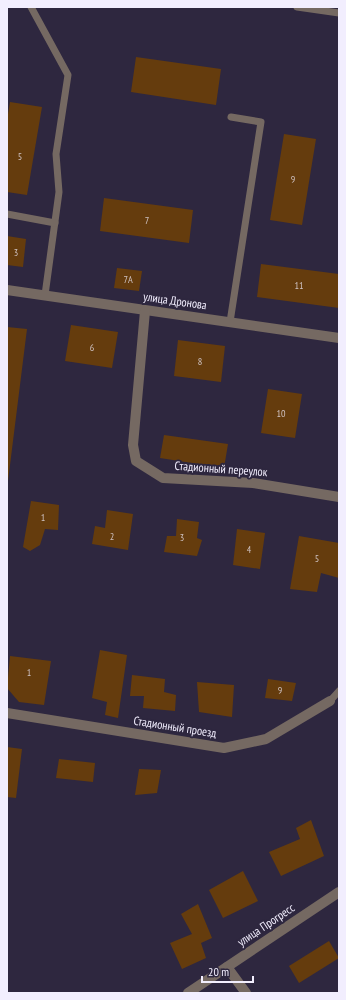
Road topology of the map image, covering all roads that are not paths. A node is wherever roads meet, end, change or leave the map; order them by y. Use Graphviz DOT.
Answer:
graph roads {
  1 [pos="31,7"];
  2 [pos="297,7"];
  3 [pos="339,13"];
  4 [pos="231,117"];
  5 [pos="7,214"];
  6 [pos="55,223"];
  7 [pos="7,290"];
  8 [pos="45,296"];
  9 [pos="145,311"];
  10 [pos="230,322"];
  11 [pos="339,338"];
  12 [pos="339,497"];
  13 [pos="339,691"];
  14 [pos="330,701"];
  15 [pos="7,714"];
  16 [pos="339,892"];
  17 [pos="227,967"];
  18 [pos="188,993"];
  19 [pos="246,993"];
  1 -- 6 [label="lane"];
  2 -- 3 [label="lane"];
  4 -- 10 [label="lane"];
  5 -- 6 [label="lane"];
  6 -- 8 [label="lane"];
  7 -- 8 [label="street, улица Дронова"];
  8 -- 9 [label="street, улица Дронова"];
  9 -- 10 [label="street, улица Дронова"];
  9 -- 12 [label="street, Стадионный переулок"];
  10 -- 11 [label="street, улица Дронова"];
  13 -- 14 [label="lane"];
  14 -- 15 [label="street, Стадионный проезд"];
  16 -- 17 [label="street, улица Прогресс"];
  17 -- 18 [label="street, улица Прогресс"];
  17 -- 19 [label="street"];
}
